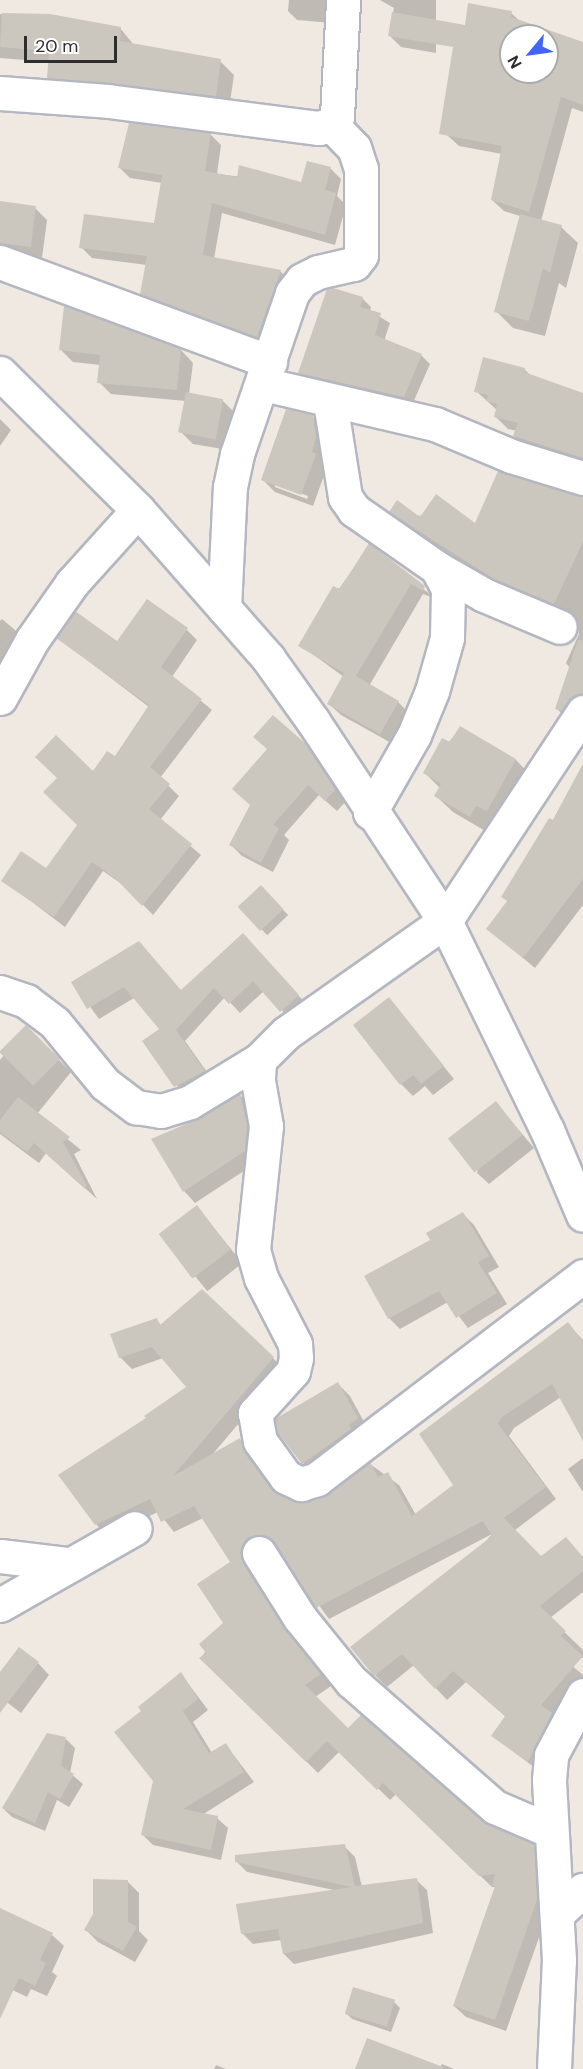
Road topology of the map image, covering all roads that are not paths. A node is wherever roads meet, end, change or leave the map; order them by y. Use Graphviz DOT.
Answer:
graph roads {
  1 [pos="343,0"];
  2 [pos="0,93"];
  3 [pos="331,124"];
  4 [pos="0,262"];
  5 [pos="0,373"];
  6 [pos="267,373"];
  7 [pos="330,402"];
  8 [pos="583,478"];
  9 [pos="138,510"];
  10 [pos="438,568"];
  11 [pos="224,608"];
  12 [pos="560,627"];
  13 [pos="0,698"];
  14 [pos="583,712"];
  15 [pos="370,812"];
  16 [pos="445,921"];
  17 [pos="0,992"];
  18 [pos="259,1060"];
  19 [pos="583,1215"];
  20 [pos="583,1276"];
  21 [pos="135,1528"];
  22 [pos="259,1552"];
  23 [pos="0,1556"];
  24 [pos="67,1564"];
  25 [pos="0,1605"];
  26 [pos="583,1695"];
  27 [pos="551,1831"];
  28 [pos="583,1890"];
  29 [pos="558,1914"];
  30 [pos="571,2004"];
  31 [pos="554,2069"];
  1 -- 3 [label="street"];
  2 -- 3 [label="street"];
  3 -- 6 [label="street"];
  4 -- 6 [label="street"];
  5 -- 9 [label="street"];
  6 -- 7 [label="street"];
  6 -- 11 [label="street"];
  7 -- 8 [label="street"];
  7 -- 10 [label="street"];
  9 -- 11 [label="street"];
  9 -- 13 [label="street"];
  10 -- 12 [label="street"];
  10 -- 15 [label="street"];
  11 -- 15 [label="street"];
  14 -- 16 [label="street"];
  15 -- 16 [label="street"];
  16 -- 18 [label="street"];
  16 -- 19 [label="street"];
  17 -- 18 [label="street"];
  18 -- 20 [label="street"];
  21 -- 24 [label="street"];
  22 -- 27 [label="street"];
  23 -- 24 [label="street"];
  24 -- 25 [label="street"];
  26 -- 27 [label="street"];
  27 -- 29 [label="street"];
  28 -- 29 [label="street"];
  29 -- 30 [label="street"];
  30 -- 31 [label="street"];
}
